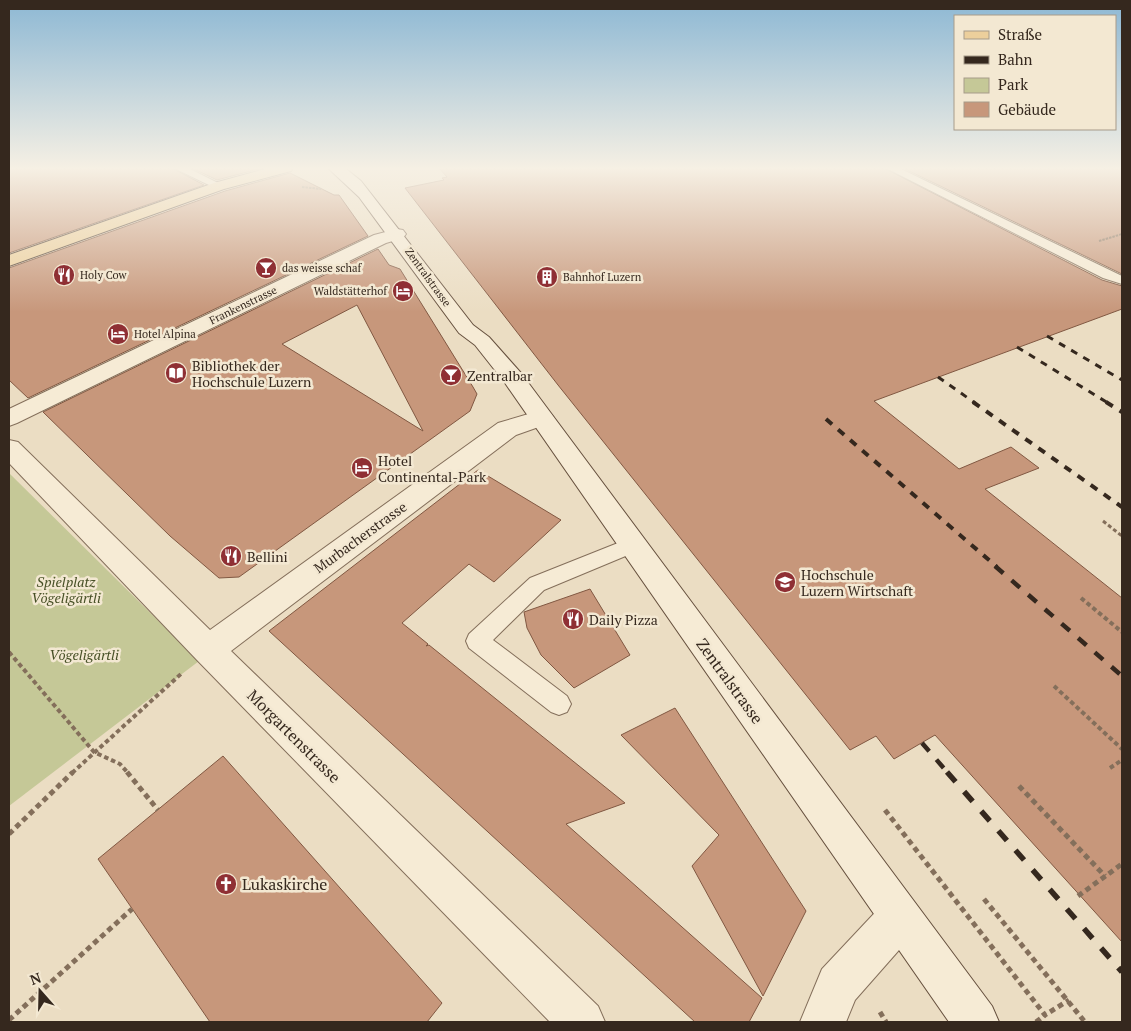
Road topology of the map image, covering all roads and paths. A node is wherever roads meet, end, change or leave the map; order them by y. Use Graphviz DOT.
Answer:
graph roads {
  1 [pos="134,216"];
  2 [pos="382,216"];
  3 [pos="400,216"];
  4 [pos="988,216"];
  5 [pos="397,234"];
  6 [pos="9,260"];
  7 [pos="1108,275"];
  8 [pos="1122,280"];
  9 [pos="1122,286"];
  10 [pos="482,341"];
  11 [pos="9,418"];
  12 [pos="542,418"];
  13 [pos="9,448"];
  14 [pos="1103,521"];
  15 [pos="1122,536"];
  16 [pos="633,545"];
  17 [pos="1081,598"];
  18 [pos="1122,632"];
  19 [pos="208,650"];
  20 [pos="9,652"];
  21 [pos="1054,686"];
  22 [pos="559,704"];
  23 [pos="1122,749"];
  24 [pos="94,752"];
  25 [pos="1122,760"];
  26 [pos="1110,768"];
  27 [pos="1019,786"];
  28 [pos="158,810"];
  29 [pos="885,810"];
  30 [pos="9,834"];
  31 [pos="1122,864"];
  32 [pos="1105,876"];
  33 [pos="1078,896"];
  34 [pos="984,899"];
  35 [pos="132,910"];
  36 [pos="899,918"];
  37 [pos="1068,1000"];
  38 [pos="880,1012"];
  39 [pos="1045,1015"];
  40 [pos="9,1020"];
  41 [pos="582,1022"];
  42 [pos="823,1022"];
  43 [pos="886,1022"];
  44 [pos="976,1022"];
  45 [pos="1036,1022"];
  46 [pos="1085,1022"];
  1 -- 6 [label="main road"];
  2 -- 5 [label="main road, Zentralstrasse"];
  3 -- 10 [label="main road, Zentralstrasse"];
  4 -- 7 [label="lane"];
  5 -- 10 [label="main road, Zentralstrasse"];
  5 -- 11 [label="main road, Frankenstrasse"];
  7 -- 8 [label="lane"];
  7 -- 9 [label="lane"];
  10 -- 12 [label="main road, Zentralstrasse"];
  12 -- 16 [label="main road, Zentralstrasse"];
  12 -- 19 [label="main road, Murbacherstrasse"];
  13 -- 19 [label="main road, Morgartenstrasse"];
  14 -- 15 [label="path"];
  16 -- 22 [label="lane"];
  16 -- 36 [label="main road, Zentralstrasse"];
  17 -- 18 [label="path"];
  19 -- 24 [label="path"];
  19 -- 41 [label="main road, Morgartenstrasse"];
  20 -- 24 [label="path"];
  21 -- 23 [label="path"];
  24 -- 28 [label="path"];
  24 -- 30 [label="path"];
  25 -- 26 [label="path"];
  27 -- 32 [label="path"];
  29 -- 39 [label="path"];
  31 -- 32 [label="path"];
  32 -- 33 [label="path"];
  34 -- 37 [label="path"];
  35 -- 40 [label="path"];
  36 -- 42 [label="main road"];
  36 -- 44 [label="main road, Zentralstrasse"];
  37 -- 39 [label="path"];
  37 -- 46 [label="path"];
  38 -- 43 [label="path"];
  39 -- 45 [label="path"];
}
